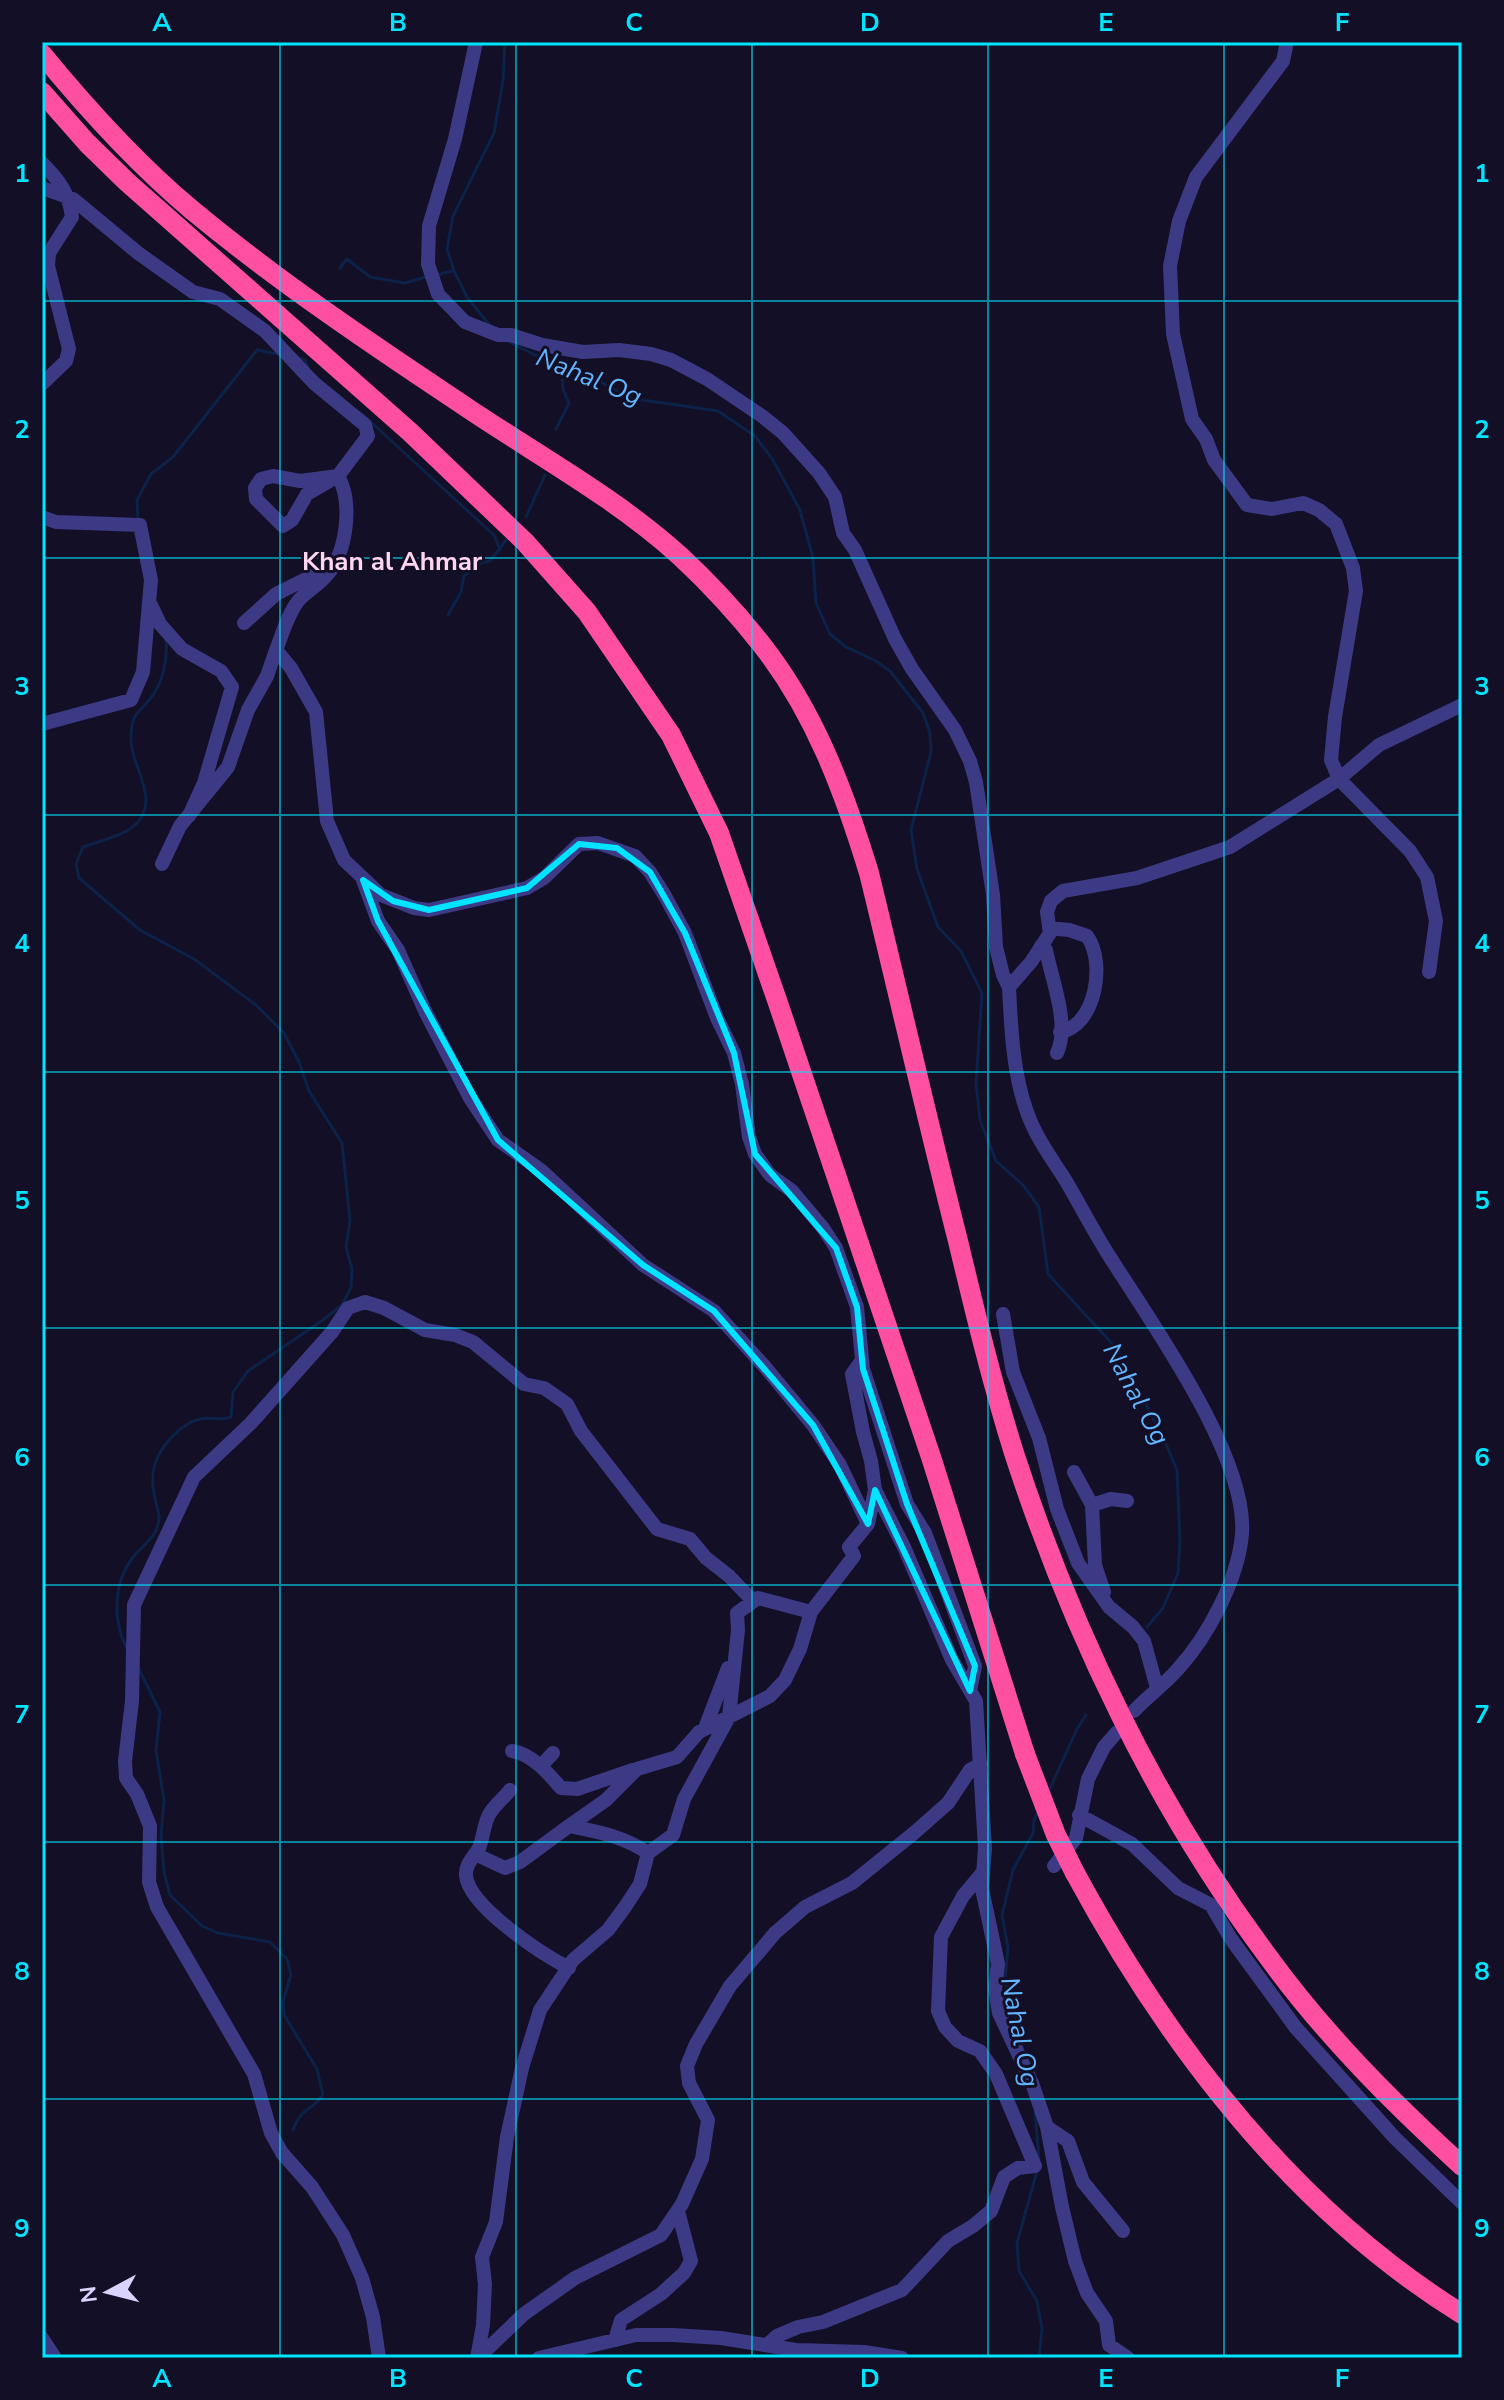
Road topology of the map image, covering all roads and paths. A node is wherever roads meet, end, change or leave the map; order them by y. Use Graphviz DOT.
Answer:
graph roads {
  1 [pos="476,42"];
  2 [pos="1287,42"];
  3 [pos="42,54"];
  4 [pos="42,92"];
  5 [pos="42,163"];
  6 [pos="42,188"];
  7 [pos="69,198"];
  8 [pos="42,384"];
  9 [pos="338,476"];
  10 [pos="42,517"];
  11 [pos="337,556"];
  12 [pos="149,602"];
  13 [pos="244,623"];
  14 [pos="276,650"];
  15 [pos="1462,705"];
  16 [pos="42,724"];
  17 [pos="1339,779"];
  18 [pos="189,816"];
  19 [pos="162,864"];
  20 [pos="363,880"];
  21 [pos="1049,928"];
  22 [pos="1041,946"];
  23 [pos="1429,972"];
  24 [pos="1009,987"];
  25 [pos="1060,1032"];
  26 [pos="1057,1053"];
  27 [pos="1003,1314"];
  28 [pos="862,1360"];
  29 [pos="1074,1472"];
  30 [pos="875,1490"];
  31 [pos="1127,1501"];
  32 [pos="1092,1505"];
  33 [pos="868,1524"];
  34 [pos="753,1601"];
  35 [pos="1109,1607"];
  36 [pos="811,1612"];
  37 [pos="735,1654"];
  38 [pos="1157,1688"];
  39 [pos="970,1691"];
  40 [pos="1134,1711"];
  41 [pos="729,1717"];
  42 [pos="705,1728"];
  43 [pos="1117,1732"];
  44 [pos="512,1751"];
  45 [pos="553,1753"];
  46 [pos="981,1764"];
  47 [pos="541,1766"];
  48 [pos="637,1769"];
  49 [pos="510,1790"];
  50 [pos="1079,1815"];
  51 [pos="569,1826"];
  52 [pos="648,1853"];
  53 [pos="475,1854"];
  54 [pos="1054,1866"];
  55 [pos="983,1872"];
  56 [pos="569,1968"];
  57 [pos="1047,2127"];
  58 [pos="1462,2166"];
  59 [pos="1462,2203"];
  60 [pos="678,2211"];
  61 [pos="1123,2231"];
  62 [pos="1462,2314"];
  63 [pos="42,2338"];
  64 [pos="615,2340"];
  65 [pos="767,2345"];
  66 [pos="55,2358"];
  67 [pos="379,2358"];
  68 [pos="477,2358"];
  69 [pos="539,2358"];
  70 [pos="902,2358"];
  71 [pos="1128,2358"];
  1 -- 24 [label="street"];
  2 -- 17 [label="street"];
  3 -- 58 [label="highway"];
  4 -- 62 [label="highway, bridge"];
  5 -- 7 [label="street"];
  6 -- 7 [label="street"];
  7 -- 8 [label="street"];
  7 -- 9 [label="street"];
  9 -- 9 [label="street"];
  9 -- 11 [label="street"];
  10 -- 12 [label="street"];
  11 -- 13 [label="street"];
  11 -- 14 [label="street"];
  12 -- 16 [label="street"];
  12 -- 18 [label="street"];
  14 -- 18 [label="street"];
  14 -- 20 [label="street"];
  15 -- 17 [label="street"];
  17 -- 21 [label="street"];
  17 -- 23 [label="street"];
  18 -- 19 [label="street"];
  20 -- 28 [label="street"];
  20 -- 33 [label="street"];
  21 -- 22 [label="street"];
  21 -- 25 [label="street"];
  22 -- 24 [label="street"];
  22 -- 25 [label="street"];
  24 -- 38 [label="street"];
  25 -- 26 [label="street"];
  27 -- 35 [label="street"];
  28 -- 30 [label="street"];
  28 -- 39 [label="street"];
  29 -- 32 [label="street"];
  30 -- 33 [label="street"];
  30 -- 39 [label="street"];
  31 -- 32 [label="street"];
  32 -- 35 [label="street"];
  33 -- 36 [label="street"];
  34 -- 36 [label="street"];
  34 -- 37 [label="street"];
  34 -- 67 [label="street"];
  35 -- 38 [label="street"];
  36 -- 41 [label="street"];
  37 -- 41 [label="street"];
  37 -- 42 [label="street"];
  38 -- 40 [label="street"];
  39 -- 46 [label="street"];
  41 -- 42 [label="street"];
  41 -- 52 [label="street"];
  42 -- 48 [label="street"];
  43 -- 50 [label="street"];
  44 -- 47 [label="street"];
  45 -- 47 [label="street"];
  46 -- 55 [label="street"];
  46 -- 60 [label="street"];
  47 -- 48 [label="street"];
  48 -- 51 [label="street"];
  49 -- 53 [label="street"];
  50 -- 54 [label="street"];
  50 -- 59 [label="street"];
  51 -- 52 [label="street"];
  51 -- 53 [label="street"];
  52 -- 56 [label="street"];
  53 -- 56 [label="street"];
  55 -- 57 [label="street"];
  55 -- 65 [label="street"];
  56 -- 68 [label="street"];
  57 -- 61 [label="street"];
  57 -- 71 [label="street"];
  60 -- 64 [label="street"];
  60 -- 68 [label="street"];
  63 -- 66 [label="street"];
  64 -- 65 [label="street"];
  64 -- 69 [label="street"];
  65 -- 70 [label="street"];
}
